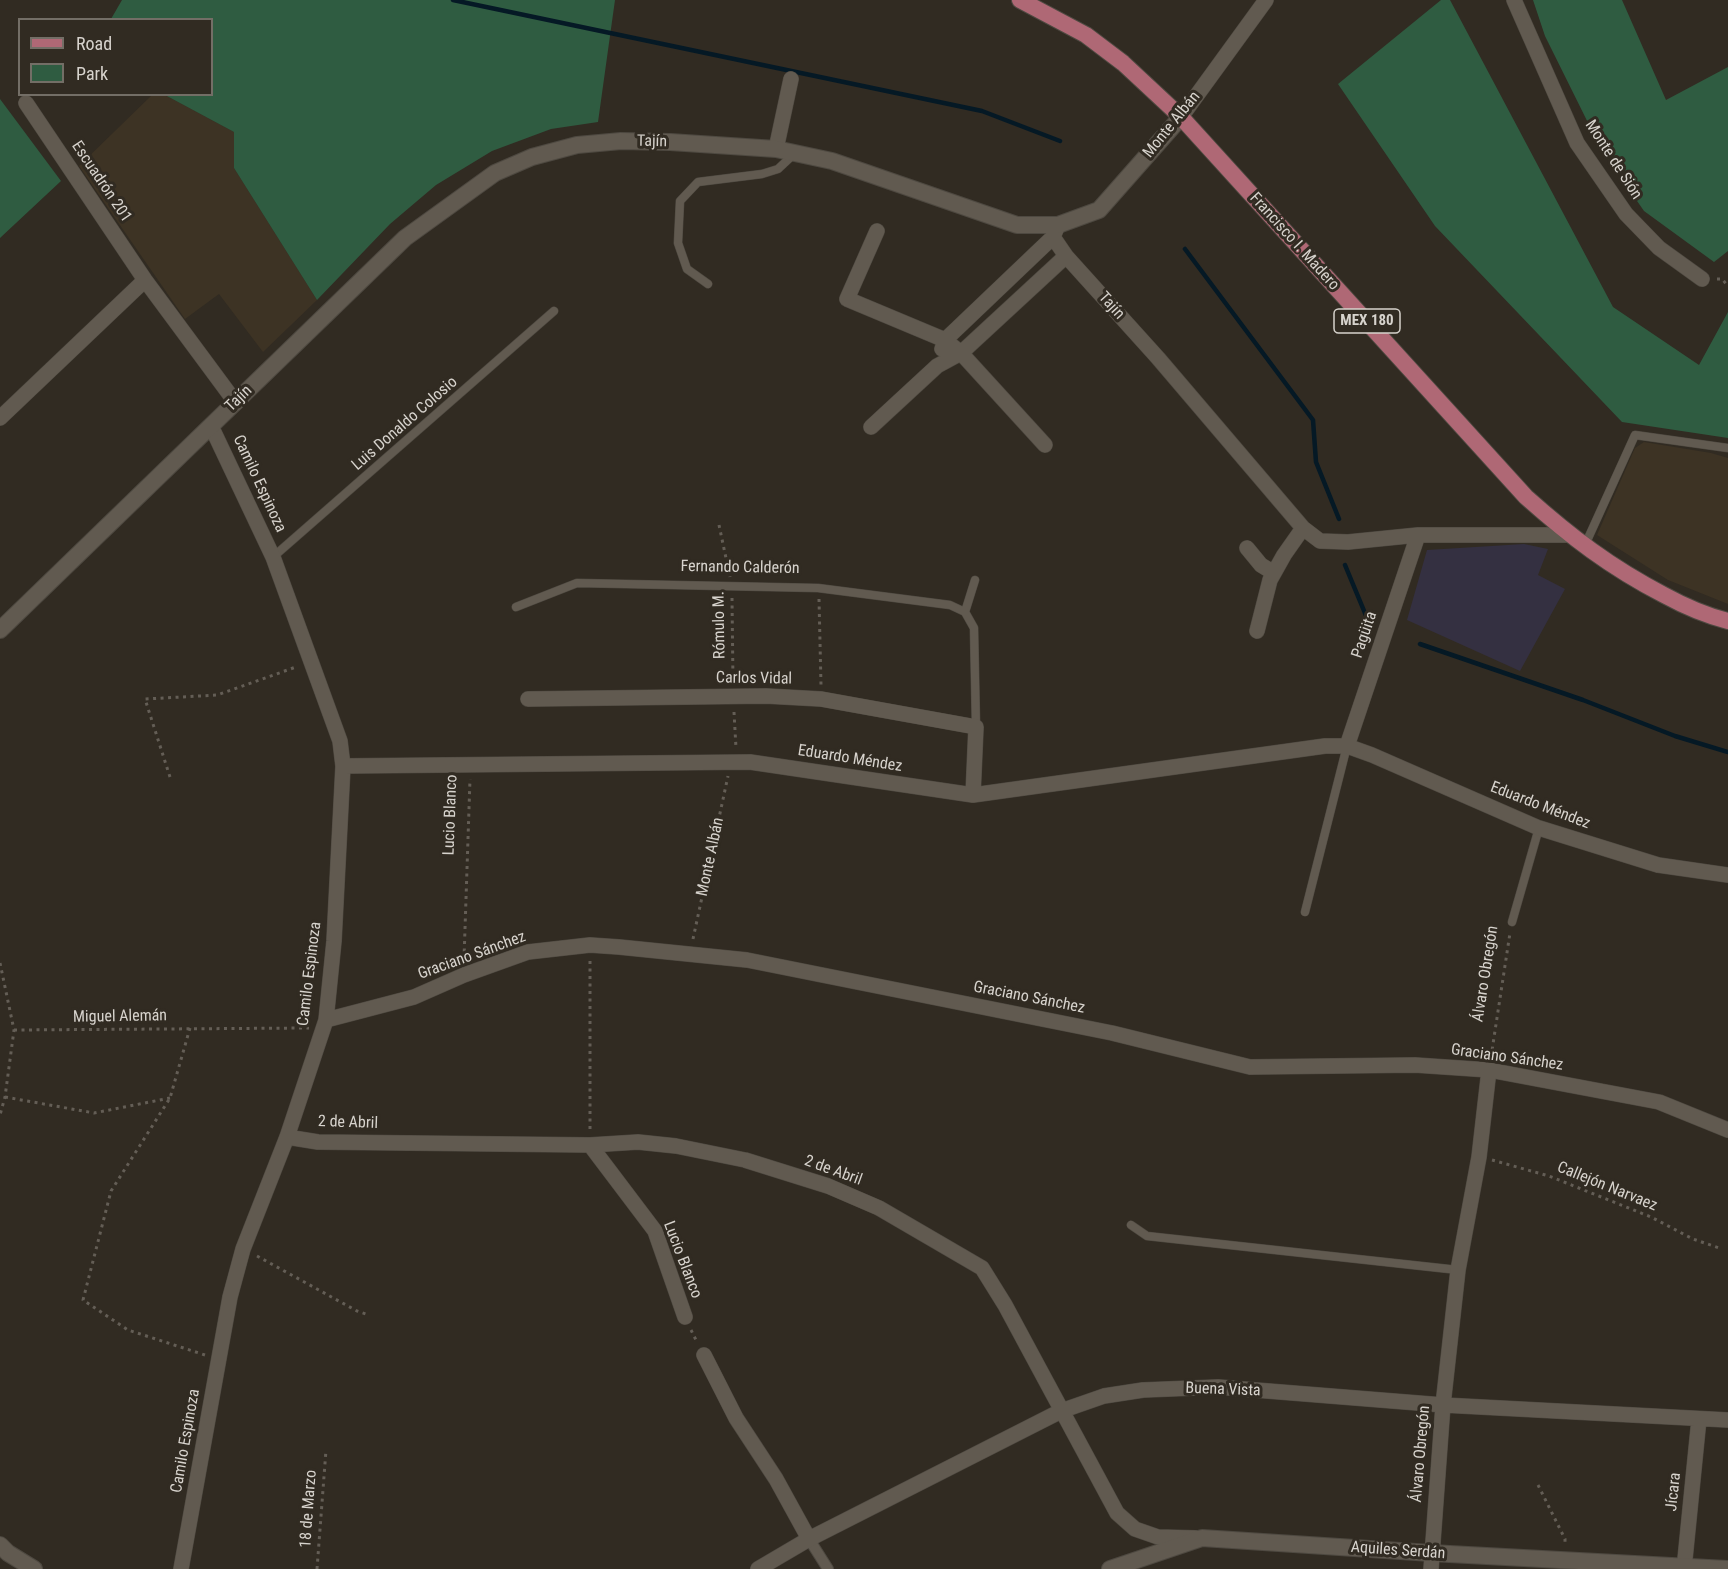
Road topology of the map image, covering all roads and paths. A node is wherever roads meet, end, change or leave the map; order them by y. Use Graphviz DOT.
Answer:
graph roads {
  1 [pos="1020,0"];
  2 [pos="1266,0"];
  3 [pos="1514,0"];
  4 [pos="791,79"];
  5 [pos="26,103"];
  6 [pos="1181,117"];
  7 [pos="776,149"];
  8 [pos="795,153"];
  9 [pos="877,231"];
  10 [pos="1056,231"];
  11 [pos="1066,256"];
  12 [pos="1702,279"];
  13 [pos="145,280"];
  14 [pos="708,284"];
  15 [pos="998,290"];
  16 [pos="1010,307"];
  17 [pos="554,311"];
  18 [pos="945,340"];
  19 [pos="961,352"];
  20 [pos="937,366"];
  21 [pos="236,403"];
  22 [pos="0,418"];
  23 [pos="211,426"];
  24 [pos="872,427"];
  25 [pos="1045,445"];
  26 [pos="1728,448"];
  27 [pos="719,525"];
  28 [pos="1303,528"];
  29 [pos="1418,535"];
  30 [pos="1569,535"];
  31 [pos="1584,546"];
  32 [pos="1247,548"];
  33 [pos="273,557"];
  34 [pos="1274,573"];
  35 [pos="975,580"];
  36 [pos="732,585"];
  37 [pos="818,588"];
  38 [pos="516,607"];
  39 [pos="965,612"];
  40 [pos="1728,621"];
  41 [pos="0,630"];
  42 [pos="1257,631"];
  43 [pos="312,662"];
  44 [pos="734,696"];
  45 [pos="528,699"];
  46 [pos="821,699"];
  47 [pos="976,727"];
  48 [pos="1347,746"];
  49 [pos="734,762"];
  50 [pos="470,764"];
  51 [pos="343,766"];
  52 [pos="170,777"];
  53 [pos="973,795"];
  54 [pos="1539,828"];
  55 [pos="1728,875"];
  56 [pos="1305,912"];
  57 [pos="1512,922"];
  58 [pos="590,945"];
  59 [pos="691,953"];
  60 [pos="0,963"];
  61 [pos="464,975"];
  62 [pos="324,1024"];
  63 [pos="190,1028"];
  64 [pos="14,1030"];
  65 [pos="1489,1070"];
  66 [pos="5,1097"];
  67 [pos="170,1098"];
  68 [pos="0,1115"];
  69 [pos="1728,1130"];
  70 [pos="287,1137"];
  71 [pos="590,1145"];
  72 [pos="1479,1156"];
  73 [pos="1131,1224"];
  74 [pos="243,1249"];
  75 [pos="1722,1249"];
  76 [pos="1458,1270"];
  77 [pos="366,1314"];
  78 [pos="685,1317"];
  79 [pos="704,1355"];
  80 [pos="218,1359"];
  81 [pos="1443,1406"];
  82 [pos="1061,1411"];
  83 [pos="1699,1419"];
  84 [pos="1728,1420"];
  85 [pos="326,1450"];
  86 [pos="1538,1485"];
  87 [pos="1202,1538"];
  88 [pos="809,1539"];
  89 [pos="3,1552"];
  90 [pos="1566,1560"];
  91 [pos="1431,1561"];
  92 [pos="1137,1564"];
  93 [pos="1684,1568"];
  94 [pos="34,1569"];
  95 [pos="181,1569"];
  96 [pos="317,1569"];
  97 [pos="758,1569"];
  98 [pos="828,1569"];
  99 [pos="1110,1569"];
  100 [pos="1727,1569"];
  1 -- 6 [label="main road, Francisco I. Madero / MEX 180"];
  2 -- 6 [label="street, Monte Albán"];
  3 -- 12 [label="street, Monte de Sión"];
  4 -- 7 [label="street"];
  5 -- 13 [label="street, Escuadrón 201"];
  6 -- 10 [label="main road, Monte Albán"];
  6 -- 30 [label="main road, Francisco I. Madero / MEX 180"];
  7 -- 8 [label="main road, Tajín"];
  7 -- 21 [label="main road, Tajín"];
  8 -- 10 [label="main road, Tajín"];
  8 -- 14 [label="lane"];
  9 -- 18 [label="street"];
  10 -- 11 [label="street, Tajín"];
  10 -- 15 [label="street, Monte Albán"];
  11 -- 16 [label="street, Monte Albán"];
  11 -- 28 [label="street, Tajín"];
  13 -- 21 [label="street, Escuadrón 201"];
  13 -- 22 [label="street"];
  15 -- 16 [label="street"];
  15 -- 18 [label="street, Monte Albán"];
  16 -- 19 [label="street, Monte Albán"];
  17 -- 33 [label="lane, Luis Donaldo Colosio"];
  18 -- 19 [label="street"];
  18 -- 20 [label="street, Monte Albán"];
  19 -- 20 [label="street, Monte Albán"];
  19 -- 25 [label="street"];
  20 -- 24 [label="street, Monte Albán"];
  21 -- 23 [label="main road, Tajín"];
  23 -- 33 [label="street, Camilo Espinoza"];
  23 -- 41 [label="main road, Tajín"];
  26 -- 31 [label="lane"];
  27 -- 36 [label="path, Rómulo M."];
  28 -- 29 [label="street, Tajín"];
  28 -- 34 [label="street"];
  29 -- 30 [label="street"];
  29 -- 48 [label="street, Pagüita"];
  30 -- 31 [label="main road, Francisco I. Madero / MEX 180"];
  31 -- 40 [label="main road, Francisco I. Madero / MEX 180"];
  32 -- 34 [label="street"];
  33 -- 43 [label="street, Camilo Espinoza"];
  34 -- 42 [label="street"];
  35 -- 39 [label="lane"];
  36 -- 37 [label="lane, Fernando Calderón"];
  36 -- 38 [label="lane, Fernando Calderón"];
  36 -- 44 [label="path, Rómulo M."];
  37 -- 39 [label="lane, Fernando Calderón"];
  37 -- 46 [label="path"];
  39 -- 47 [label="lane"];
  43 -- 51 [label="street, Camilo Espinoza"];
  43 -- 52 [label="path"];
  44 -- 45 [label="street, Carlos Vidal"];
  44 -- 46 [label="street, Carlos Vidal"];
  44 -- 49 [label="path, Rómulo M."];
  46 -- 47 [label="street, Carlos Vidal"];
  47 -- 53 [label="street"];
  48 -- 53 [label="street, Eduardo Méndez"];
  48 -- 54 [label="street, Eduardo Méndez"];
  48 -- 56 [label="lane"];
  49 -- 50 [label="street, Eduardo Méndez"];
  49 -- 53 [label="street, Eduardo Méndez"];
  49 -- 59 [label="path, Monte Albán"];
  50 -- 51 [label="street, Eduardo Méndez"];
  50 -- 61 [label="path, Lucio Blanco"];
  51 -- 62 [label="street, Camilo Espinoza"];
  54 -- 55 [label="street, Eduardo Méndez"];
  54 -- 57 [label="lane, Álvaro Obregón"];
  57 -- 65 [label="path, Álvaro Obregón"];
  58 -- 59 [label="street, Graciano Sánchez"];
  58 -- 61 [label="street, Graciano Sánchez"];
  58 -- 71 [label="path"];
  59 -- 65 [label="street, Graciano Sánchez"];
  60 -- 64 [label="path"];
  61 -- 62 [label="street, Graciano Sánchez"];
  62 -- 63 [label="path"];
  62 -- 70 [label="street, Camilo Espinoza"];
  63 -- 64 [label="path, Miguel Alemán"];
  63 -- 67 [label="path, Miguel Alemán"];
  64 -- 66 [label="path"];
  65 -- 69 [label="street, Graciano Sánchez"];
  65 -- 72 [label="street, Álvaro Obregón"];
  66 -- 67 [label="path"];
  66 -- 68 [label="path"];
  67 -- 80 [label="path, Miguel Alemán"];
  70 -- 71 [label="street, 2 de Abril"];
  70 -- 74 [label="street, Camilo Espinoza"];
  71 -- 78 [label="street, Lucio Blanco"];
  71 -- 82 [label="street, 2 de Abril"];
  72 -- 75 [label="path, Callejón Narvaez"];
  72 -- 76 [label="street, Álvaro Obregón"];
  73 -- 76 [label="lane"];
  74 -- 77 [label="path"];
  74 -- 80 [label="street, Camilo Espinoza"];
  76 -- 81 [label="street, Álvaro Obregón"];
  78 -- 79 [label="path, Lucio Blanco"];
  79 -- 88 [label="street"];
  80 -- 95 [label="street, Camilo Espinoza"];
  81 -- 82 [label="street, Buena Vista"];
  81 -- 83 [label="street, Buena Vista"];
  81 -- 91 [label="street, Álvaro Obregón"];
  82 -- 87 [label="street, 2 de Abril"];
  82 -- 88 [label="street, Buena Vista"];
  83 -- 84 [label="street, Buena Vista"];
  83 -- 93 [label="street, Jícara"];
  85 -- 96 [label="path, 18 de Marzo"];
  86 -- 90 [label="path"];
  87 -- 91 [label="main road, Aquiles Serdán"];
  87 -- 92 [label="main road, Aquiles Serdán"];
  88 -- 97 [label="street, Buena Vista"];
  88 -- 98 [label="street"];
  89 -- 94 [label="main road"];
  90 -- 91 [label="main road, Aquiles Serdán"];
  90 -- 93 [label="main road, Aquiles Serdán"];
  92 -- 99 [label="main road, Aquiles Serdán"];
  93 -- 100 [label="main road, Aquiles Serdán"];
}
